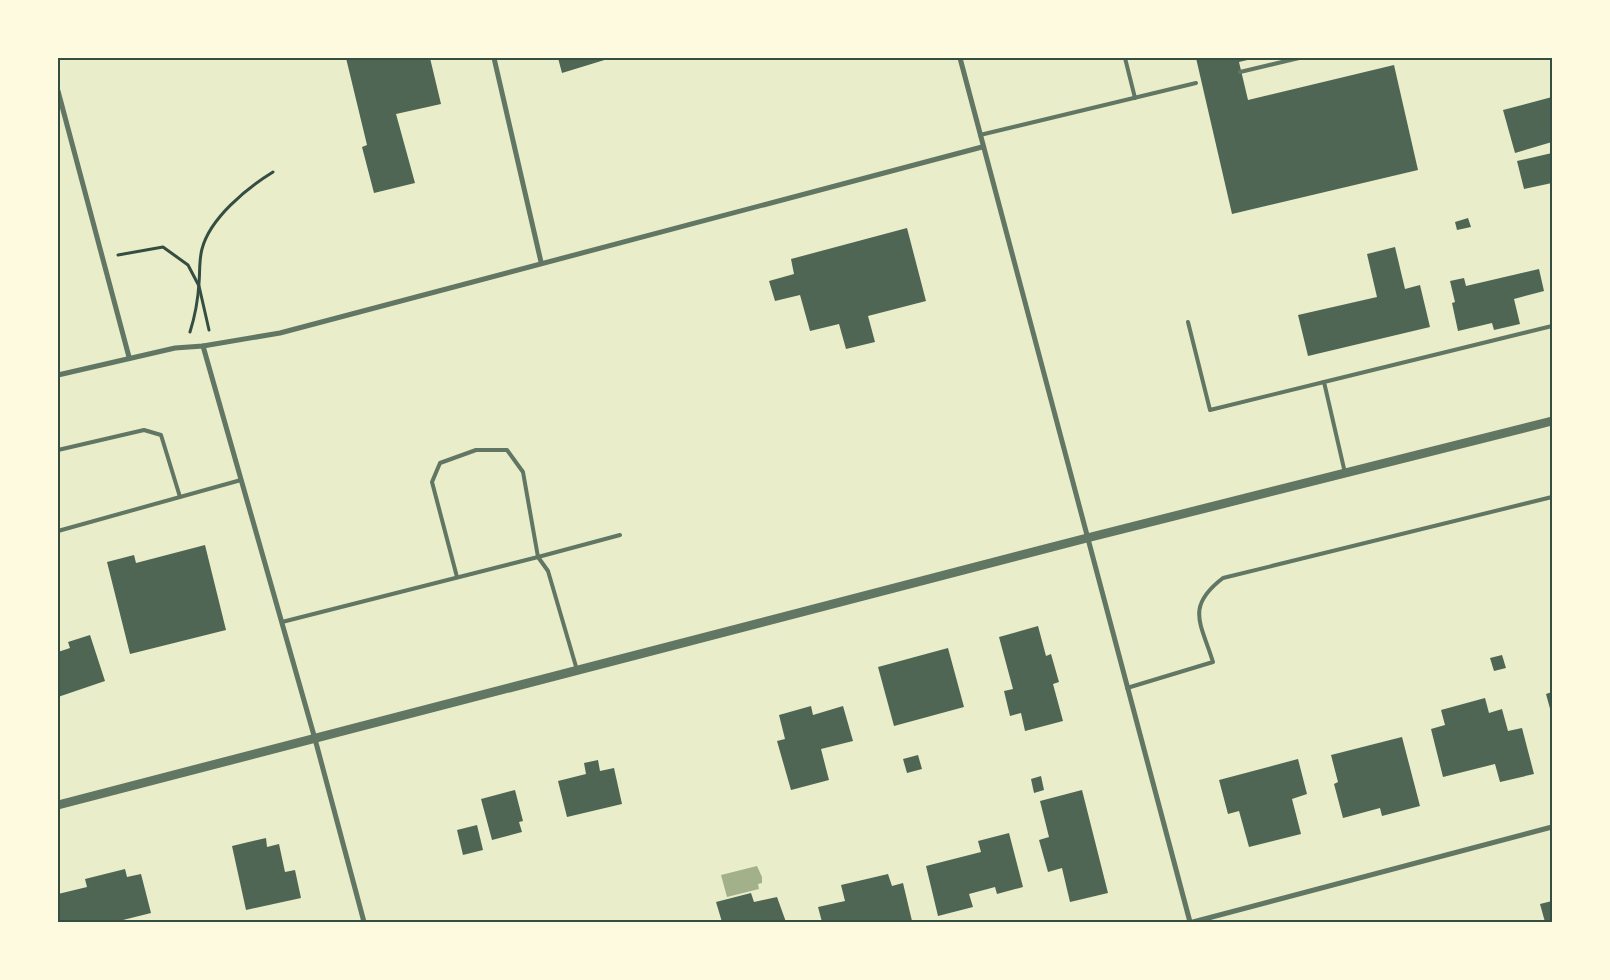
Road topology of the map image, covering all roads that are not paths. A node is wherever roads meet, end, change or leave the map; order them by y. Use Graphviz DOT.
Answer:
graph roads {
  1 [pos="494,58"];
  2 [pos="960,58"];
  3 [pos="1125,58"];
  4 [pos="1299,58"];
  5 [pos="1240,72"];
  6 [pos="1196,83"];
  7 [pos="58,91"];
  8 [pos="1135,98"];
  9 [pos="980,135"];
  10 [pos="982,147"];
  11 [pos="541,262"];
  12 [pos="1188,322"];
  13 [pos="1552,326"];
  14 [pos="203,346"];
  15 [pos="129,357"];
  16 [pos="58,376"];
  17 [pos="1324,382"];
  18 [pos="1552,421"];
  19 [pos="58,450"];
  20 [pos="1345,473"];
  21 [pos="241,480"];
  22 [pos="180,497"];
  23 [pos="1552,497"];
  24 [pos="58,530"];
  25 [pos="620,535"];
  26 [pos="1087,538"];
  27 [pos="538,557"];
  28 [pos="457,577"];
  29 [pos="282,622"];
  30 [pos="577,671"];
  31 [pos="1127,688"];
  32 [pos="315,739"];
  33 [pos="58,805"];
  34 [pos="1552,827"];
  35 [pos="364,922"];
  36 [pos="1192,922"];
  1 -- 11 [label="street"];
  2 -- 9 [label="street"];
  3 -- 8 [label="lane"];
  4 -- 5 [label="lane"];
  6 -- 8 [label="lane"];
  7 -- 15 [label="street"];
  8 -- 9 [label="lane"];
  9 -- 10 [label="street"];
  10 -- 11 [label="street"];
  10 -- 26 [label="street"];
  11 -- 14 [label="street"];
  12 -- 17 [label="lane"];
  13 -- 17 [label="lane"];
  14 -- 15 [label="street"];
  14 -- 21 [label="street"];
  15 -- 16 [label="street"];
  17 -- 20 [label="lane"];
  18 -- 20 [label="street"];
  19 -- 22 [label="lane"];
  20 -- 26 [label="street"];
  21 -- 22 [label="lane"];
  21 -- 29 [label="street"];
  22 -- 24 [label="lane"];
  23 -- 31 [label="lane"];
  25 -- 27 [label="lane"];
  26 -- 30 [label="street"];
  26 -- 31 [label="street"];
  27 -- 28 [label="lane"];
  27 -- 28 [label="lane"];
  27 -- 30 [label="lane"];
  28 -- 29 [label="lane"];
  29 -- 32 [label="street"];
  30 -- 32 [label="street"];
  31 -- 36 [label="street"];
  32 -- 33 [label="street"];
  32 -- 35 [label="street"];
  34 -- 36 [label="street"];
}
